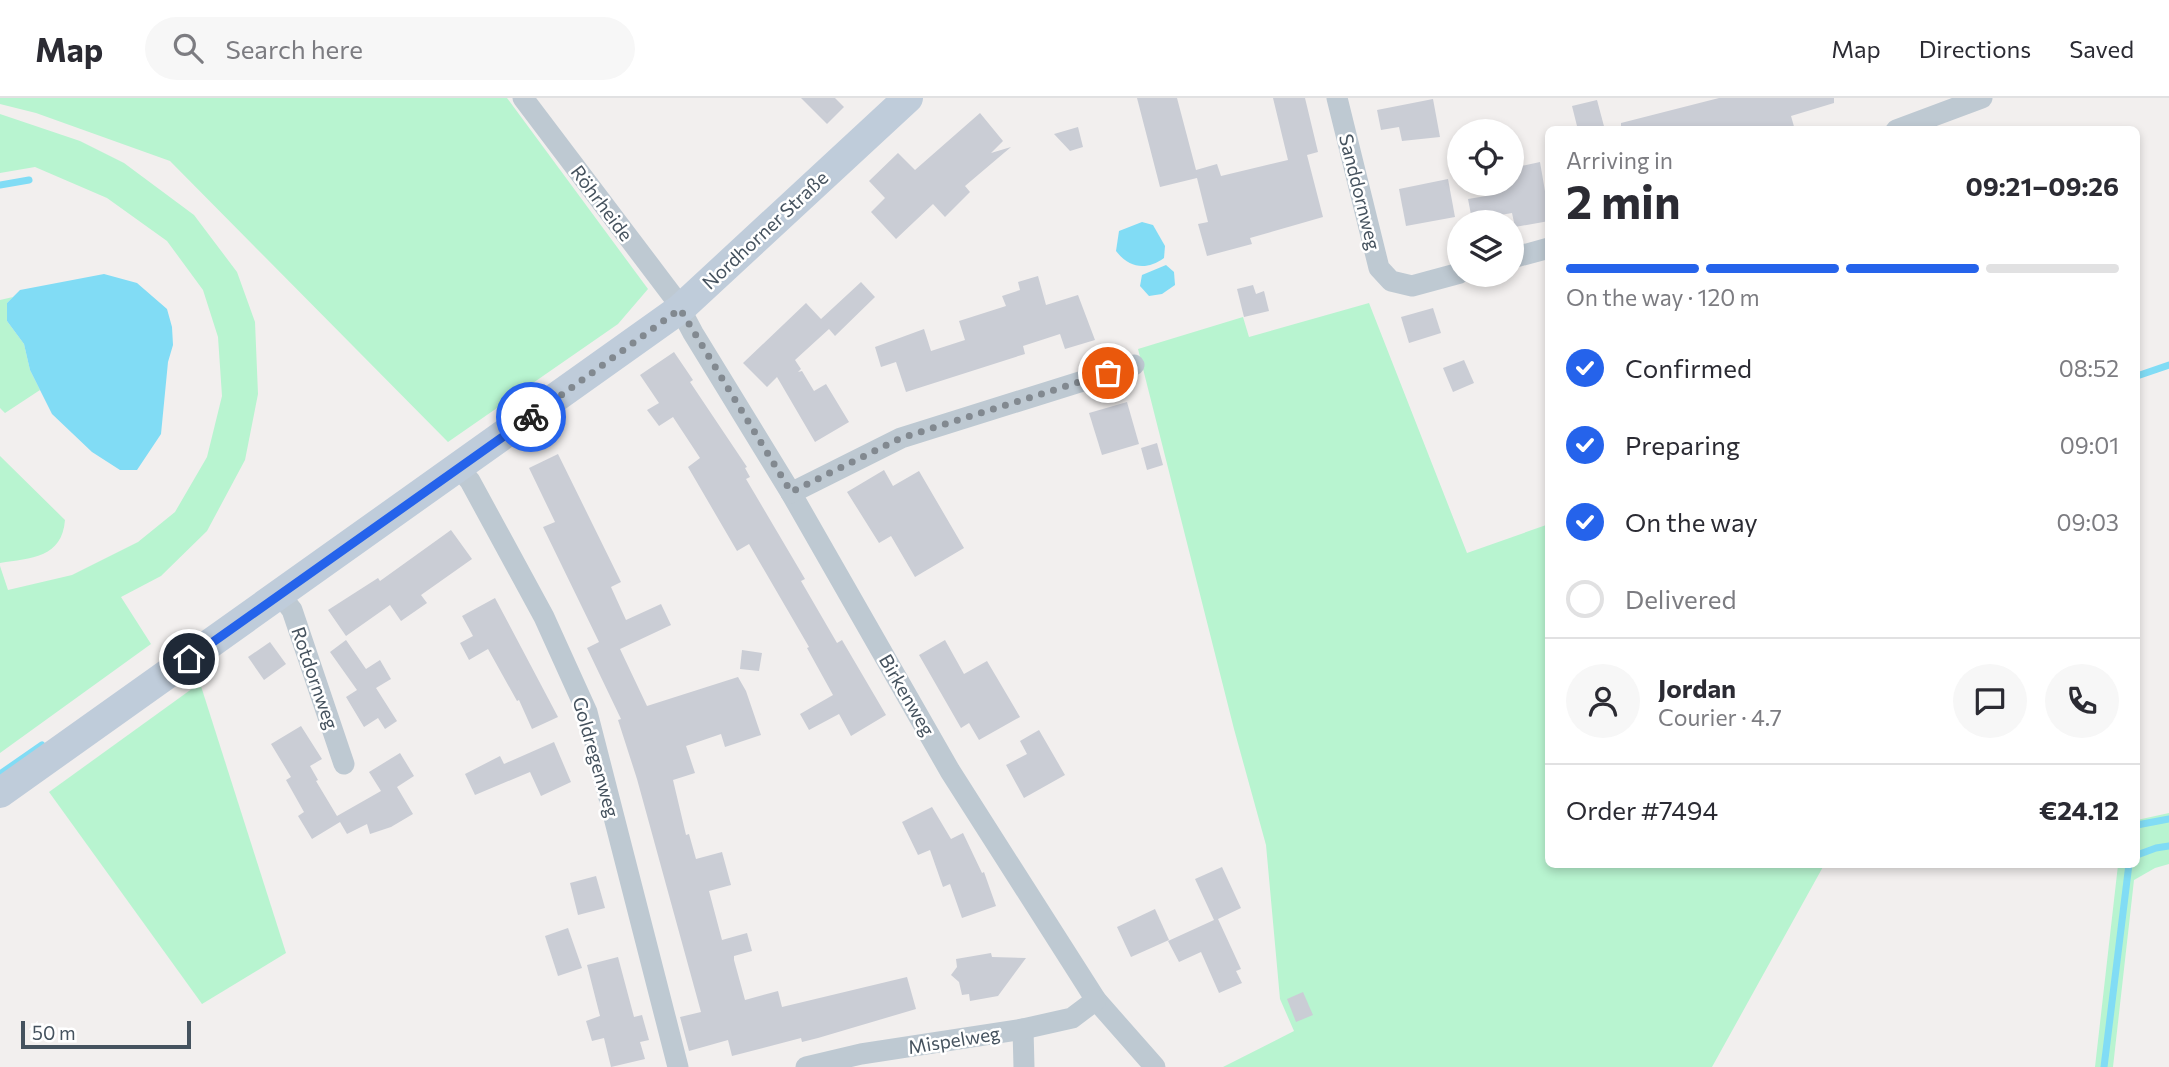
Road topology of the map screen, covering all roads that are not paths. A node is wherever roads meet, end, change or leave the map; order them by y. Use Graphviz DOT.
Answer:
graph roads {
  1 [pos="523,98"];
  2 [pos="908,98"];
  3 [pos="1337,98"];
  4 [pos="1982,98"];
  5 [pos="1907,126"];
  6 [pos="1545,249"];
  7 [pos="1524,255"];
  8 [pos="1447,277"];
  9 [pos="680,309"];
  10 [pos="1134,365"];
  11 [pos="459,468"];
  12 [pos="791,492"];
  13 [pos="280,595"];
  14 [pos="344,764"];
  15 [pos="0,793"];
  16 [pos="1096,1000"];
  17 [pos="1023,1029"];
  18 [pos="678,1067"];
  19 [pos="806,1067"];
  20 [pos="1024,1067"];
  21 [pos="1155,1067"];
  1 -- 9 [label="street, Röhrheide"];
  2 -- 9 [label="street, Nordhorner Straße"];
  3 -- 8 [label="street, Sanddornweg"];
  4 -- 5 [label="street"];
  6 -- 7 [label="street"];
  9 -- 11 [label="street, Nordhorner Straße"];
  9 -- 12 [label="street, Birkenweg"];
  10 -- 12 [label="street"];
  11 -- 13 [label="street, Nordhorner Straße"];
  11 -- 18 [label="street, Goldregenweg"];
  12 -- 16 [label="street, Birkenweg"];
  13 -- 14 [label="street, Rotdornweg"];
  13 -- 15 [label="street, Nordhorner Straße"];
  16 -- 17 [label="street, Mispelweg"];
  16 -- 21 [label="street, Birkenweg"];
  17 -- 19 [label="street, Mispelweg"];
  17 -- 20 [label="street"];
}
